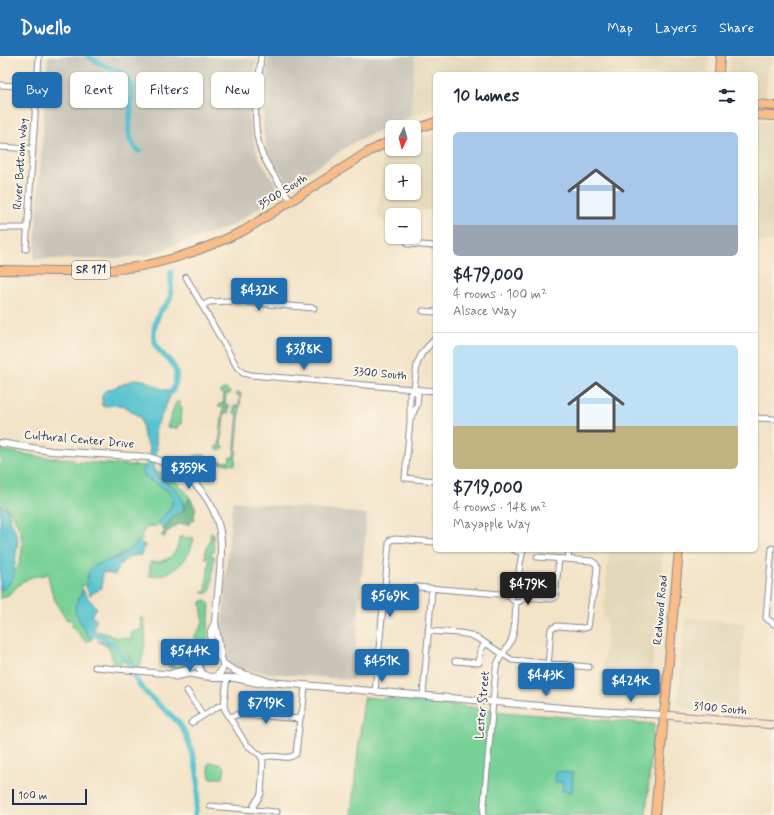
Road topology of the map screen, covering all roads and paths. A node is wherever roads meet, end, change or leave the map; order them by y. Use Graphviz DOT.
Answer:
graph roads {
  1 [pos="38,56"];
  2 [pos="261,56"];
  3 [pos="720,56"];
  4 [pos="37,72"];
  5 [pos="718,72"];
  6 [pos="0,85"];
  7 [pos="12,86"];
  8 [pos="758,104"];
  9 [pos="774,106"];
  10 [pos="35,108"];
  11 [pos="758,115"];
  12 [pos="774,116"];
  13 [pos="433,123"];
  14 [pos="421,127"];
  15 [pos="385,144"];
  16 [pos="0,147"];
  17 [pos="32,149"];
  18 [pos="291,201"];
  19 [pos="0,228"];
  20 [pos="27,228"];
  21 [pos="408,244"];
  22 [pos="433,246"];
  23 [pos="26,249"];
  24 [pos="0,270"];
  25 [pos="186,277"];
  26 [pos="202,306"];
  27 [pos="314,308"];
  28 [pos="423,312"];
  29 [pos="433,312"];
  30 [pos="433,341"];
  31 [pos="414,389"];
  32 [pos="433,391"];
  33 [pos="758,418"];
  34 [pos="774,419"];
  35 [pos="0,443"];
  36 [pos="433,481"];
  37 [pos="433,542"];
  38 [pos="772,548"];
  39 [pos="523,552"];
  40 [pos="569,552"];
  41 [pos="679,552"];
  42 [pos="537,557"];
  43 [pos="560,559"];
  44 [pos="568,559"];
  45 [pos="771,581"];
  46 [pos="417,587"];
  47 [pos="432,589"];
  48 [pos="517,590"];
  49 [pos="511,596"];
  50 [pos="523,596"];
  51 [pos="516,602"];
  52 [pos="215,622"];
  53 [pos="774,624"];
  54 [pos="428,631"];
  55 [pos="484,643"];
  56 [pos="502,654"];
  57 [pos="204,655"];
  58 [pos="222,661"];
  59 [pos="455,661"];
  60 [pos="198,663"];
  61 [pos="548,664"];
  62 [pos="95,667"];
  63 [pos="589,667"];
  64 [pos="169,674"];
  65 [pos="209,677"];
  66 [pos="227,677"];
  67 [pos="269,682"];
  68 [pos="306,685"];
  69 [pos="187,691"];
  70 [pos="376,691"];
  71 [pos="546,691"];
  72 [pos="423,696"];
  73 [pos="493,702"];
  74 [pos="224,704"];
  75 [pos="203,715"];
  76 [pos="664,715"];
  77 [pos="229,717"];
  78 [pos="300,720"];
  79 [pos="191,722"];
  80 [pos="774,724"];
  81 [pos="262,758"];
  82 [pos="210,806"];
  83 [pos="253,810"];
  84 [pos="277,812"];
  85 [pos="483,815"];
  86 [pos="655,815"];
  1 -- 4 [label="street, River Bottom Way"];
  2 -- 18 [label="street"];
  3 -- 5 [label="main road"];
  6 -- 7 [label="street"];
  8 -- 9 [label="main road"];
  10 -- 17 [label="street, River Bottom Way"];
  11 -- 12 [label="main road"];
  13 -- 14 [label="main road"];
  15 -- 18 [label="main road, 3500 South / SR 171"];
  16 -- 17 [label="street"];
  17 -- 20 [label="street, River Bottom Way"];
  18 -- 24 [label="main road, 3500 South / SR 171"];
  19 -- 20 [label="street"];
  20 -- 23 [label="street, River Bottom Way"];
  21 -- 22 [label="street"];
  25 -- 26 [label="street, 3300 South"];
  26 -- 27 [label="street"];
  26 -- 31 [label="street, 3300 South"];
  28 -- 29 [label="street"];
  30 -- 31 [label="street"];
  31 -- 32 [label="street, 3300 South"];
  31 -- 36 [label="street"];
  33 -- 34 [label="street"];
  35 -- 52 [label="street, Cultural Center Drive"];
  37 -- 70 [label="street"];
  38 -- 45 [label="street"];
  39 -- 48 [label="street"];
  40 -- 44 [label="street"];
  41 -- 76 [label="main road, Redwood Road"];
  42 -- 43 [label="street"];
  43 -- 44 [label="street"];
  43 -- 50 [label="street"];
  44 -- 61 [label="street"];
  45 -- 53 [label="street"];
  46 -- 47 [label="street"];
  47 -- 49 [label="street"];
  47 -- 54 [label="street"];
  48 -- 49 [label="street"];
  48 -- 50 [label="street"];
  49 -- 51 [label="street"];
  50 -- 51 [label="street"];
  51 -- 56 [label="street, Lester Street"];
  52 -- 57 [label="street, Cultural Center Drive"];
  52 -- 58 [label="street, Cultural Center Drive"];
  54 -- 55 [label="street"];
  54 -- 72 [label="street"];
  55 -- 56 [label="street"];
  55 -- 59 [label="street"];
  56 -- 61 [label="street"];
  56 -- 73 [label="street, Lester Street"];
  57 -- 58 [label="street"];
  57 -- 60 [label="street"];
  58 -- 65 [label="street"];
  58 -- 67 [label="street"];
  60 -- 64 [label="street"];
  60 -- 65 [label="street"];
  61 -- 63 [label="street"];
  61 -- 71 [label="street"];
  62 -- 64 [label="street"];
  64 -- 65 [label="street"];
  65 -- 66 [label="street"];
  66 -- 67 [label="street"];
  66 -- 74 [label="street"];
  67 -- 68 [label="street"];
  68 -- 70 [label="street"];
  68 -- 78 [label="street"];
  69 -- 75 [label="street"];
  70 -- 72 [label="street"];
  72 -- 73 [label="street"];
  73 -- 76 [label="street"];
  73 -- 85 [label="street, Lester Street"];
  74 -- 75 [label="street"];
  74 -- 77 [label="street"];
  75 -- 79 [label="street"];
  76 -- 80 [label="main road, 3100 South"];
  76 -- 86 [label="main road, Redwood Road"];
  77 -- 78 [label="street"];
  77 -- 81 [label="street"];
  78 -- 81 [label="street"];
  81 -- 83 [label="street"];
  82 -- 83 [label="street"];
  83 -- 84 [label="street"];
}
